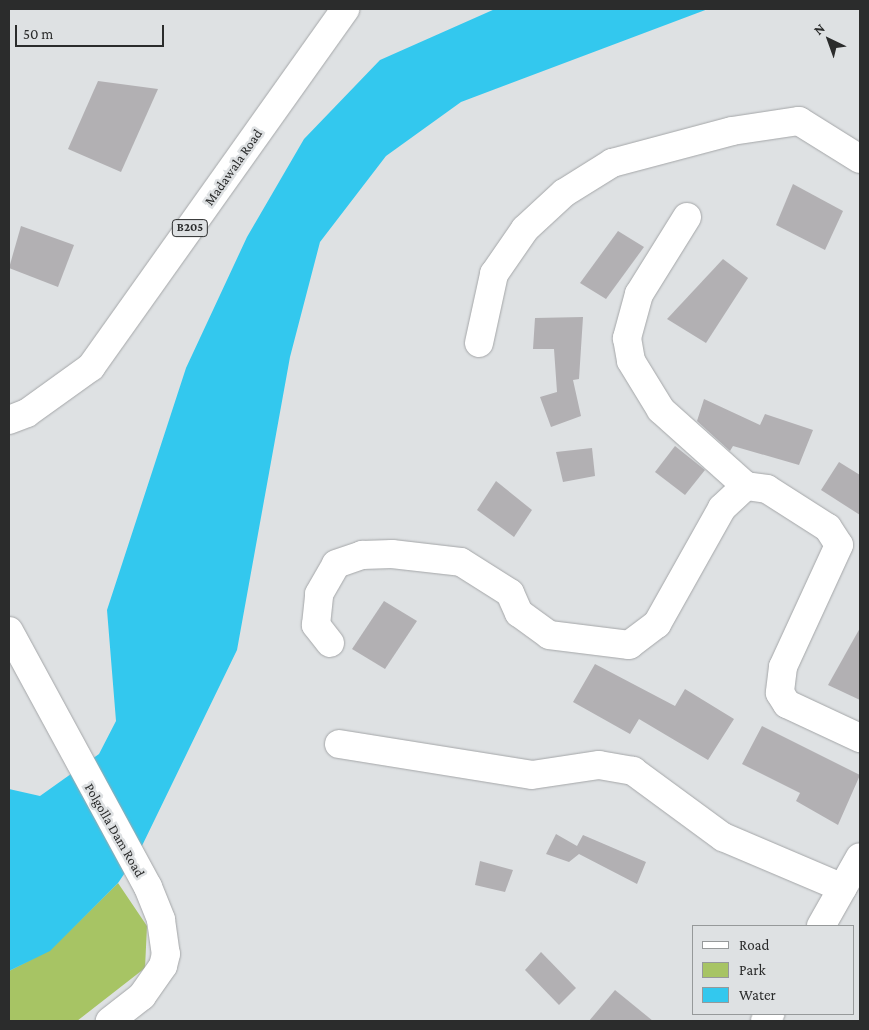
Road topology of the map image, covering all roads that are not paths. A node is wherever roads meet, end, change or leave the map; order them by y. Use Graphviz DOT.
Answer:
graph roads {
  1 [pos="345,9"];
  2 [pos="860,159"];
  3 [pos="688,217"];
  4 [pos="479,343"];
  5 [pos="9,420"];
  6 [pos="746,486"];
  7 [pos="9,631"];
  8 [pos="330,643"];
  9 [pos="860,738"];
  10 [pos="339,744"];
  11 [pos="860,857"];
  12 [pos="843,888"];
  13 [pos="822,925"];
  14 [pos="110,1021"];
  1 -- 5 [label="street, Madawala Road / B205"];
  2 -- 4 [label="street"];
  3 -- 6 [label="street"];
  6 -- 8 [label="street"];
  6 -- 9 [label="street"];
  7 -- 14 [label="street, Polgolla Dam Road"];
  10 -- 12 [label="street"];
  11 -- 12 [label="street"];
  12 -- 13 [label="street"];
}
